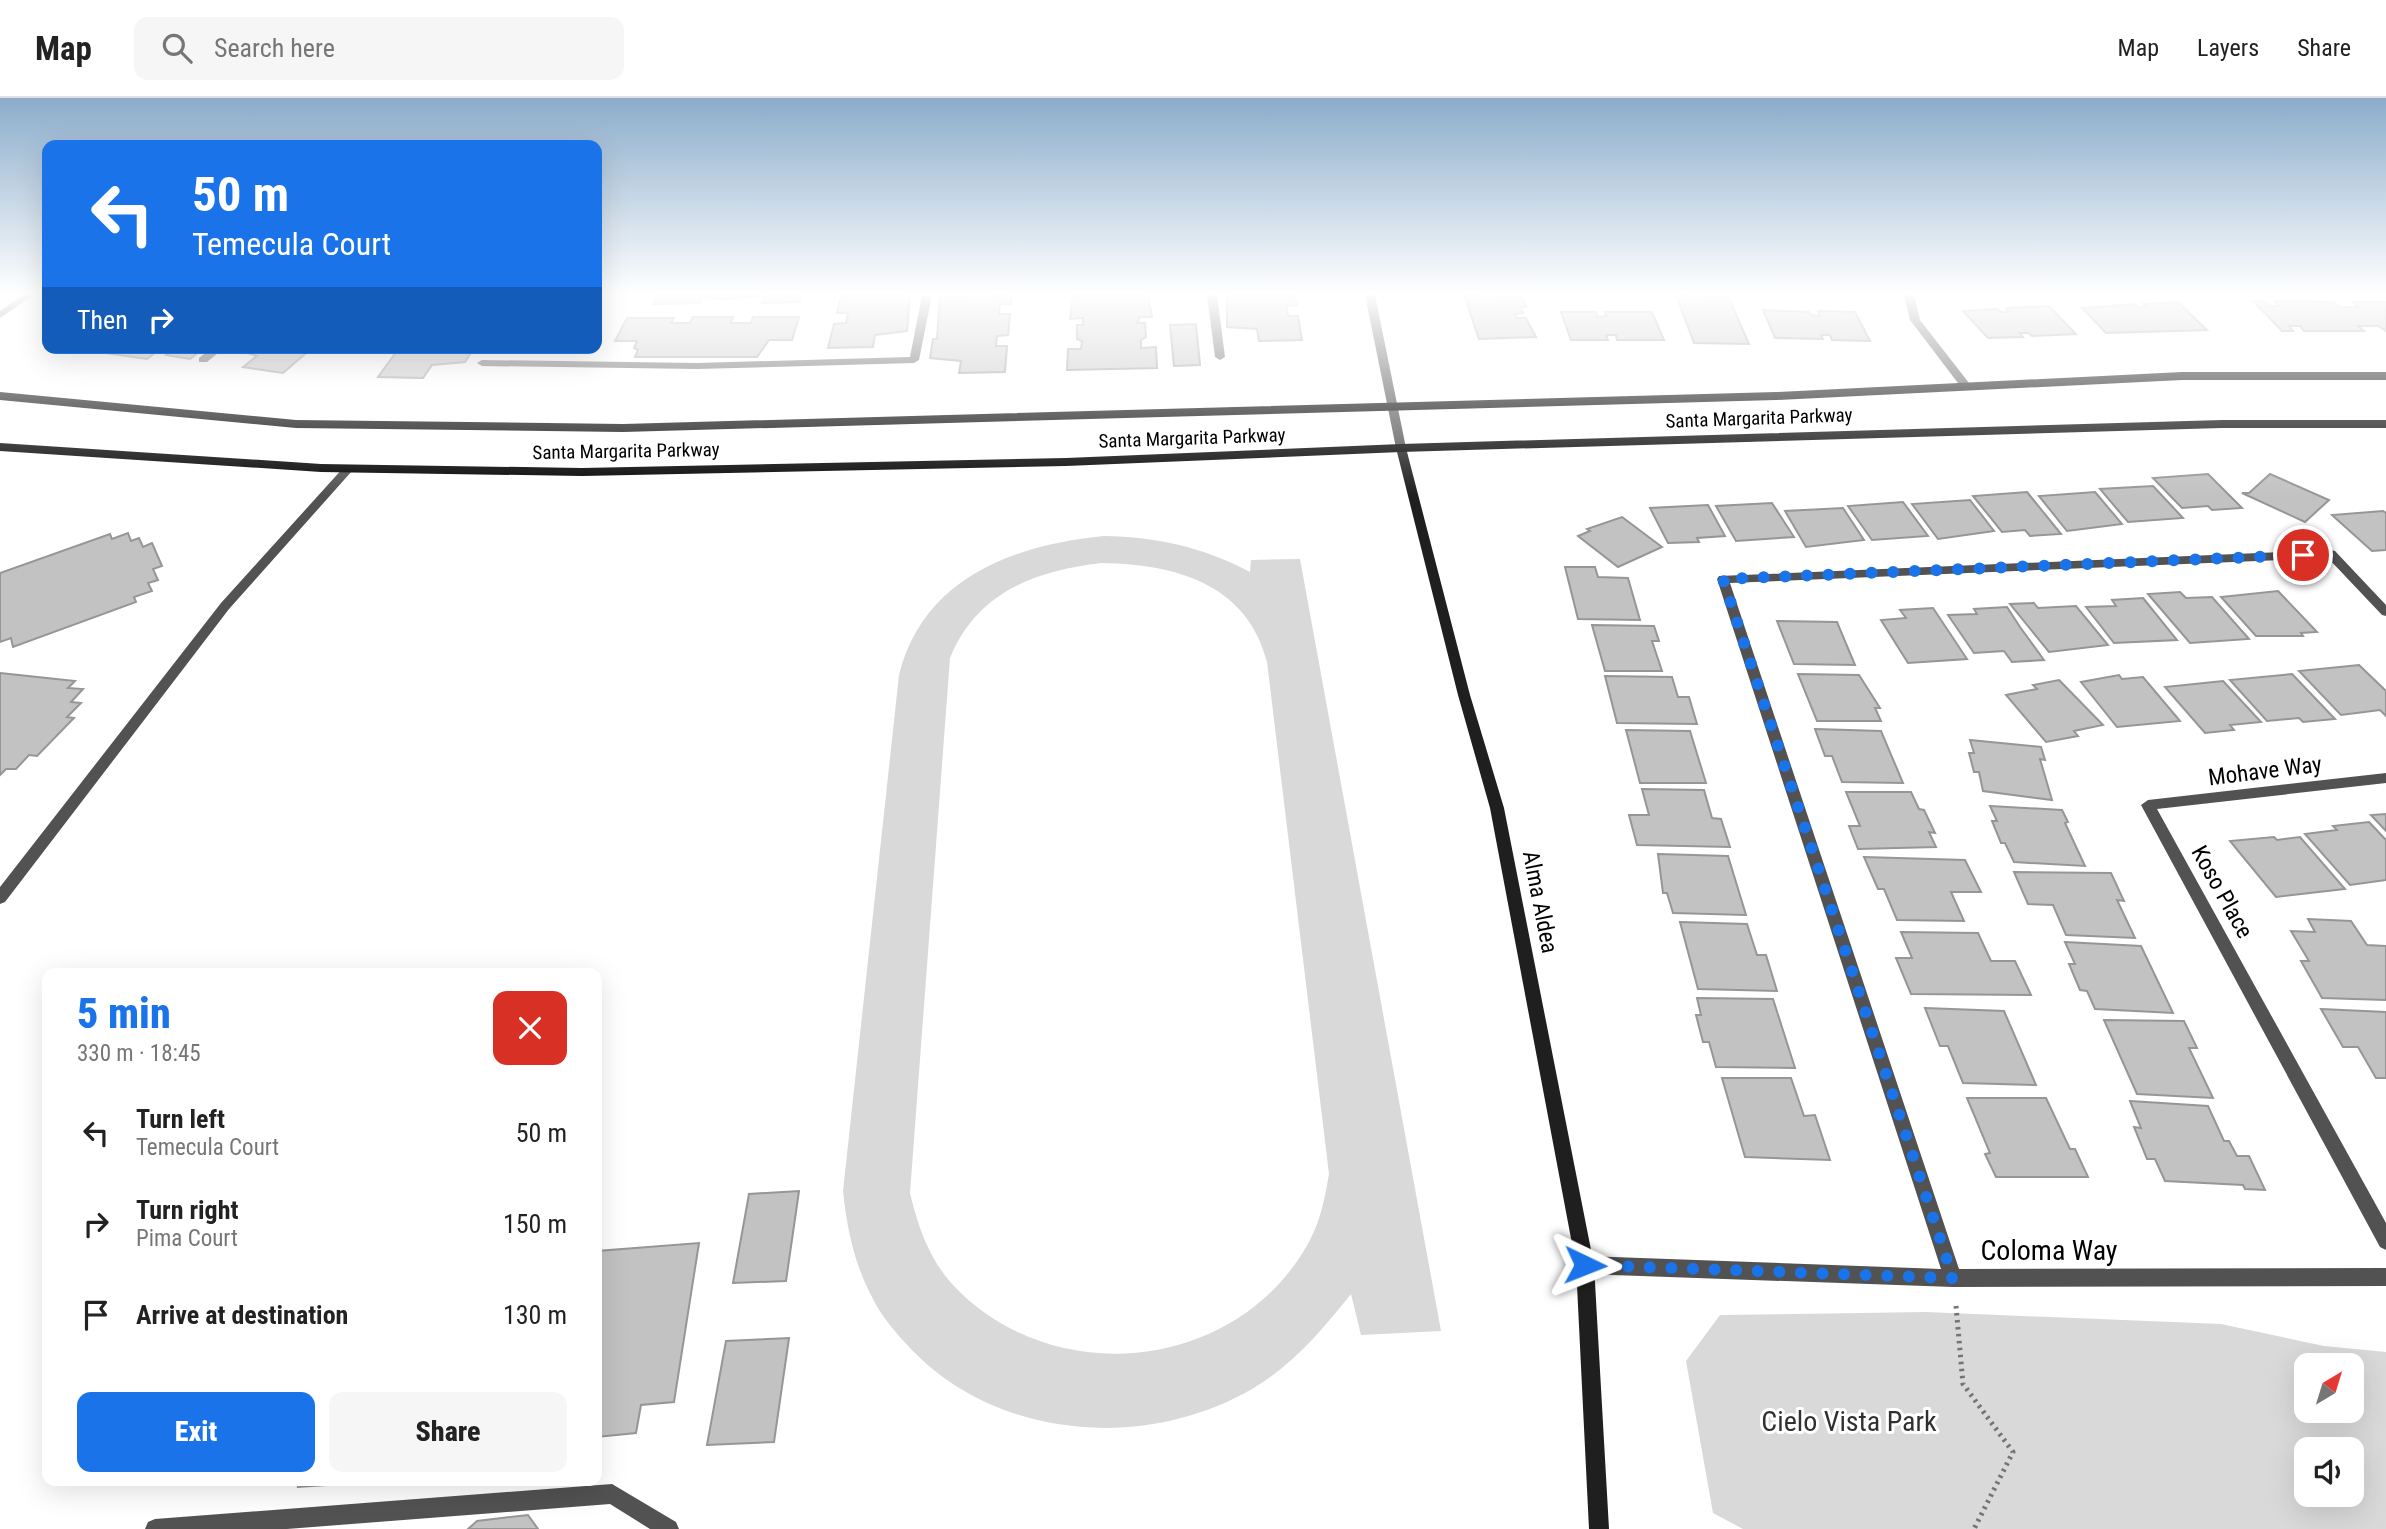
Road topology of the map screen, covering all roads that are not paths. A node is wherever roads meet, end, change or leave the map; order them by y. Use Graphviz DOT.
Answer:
graph roads {
  1 [pos="483,362"];
  2 [pos="850,362"];
  3 [pos="1383,362"];
  4 [pos="1947,362"];
  5 [pos="2386,376"];
  6 [pos="1965,385"];
  7 [pos="0,397"];
  8 [pos="1392,405"];
  9 [pos="2386,424"];
  10 [pos="0,447"];
  11 [pos="1401,448"];
  12 [pos="348,469"];
  13 [pos="2386,612"];
  14 [pos="2386,778"];
  15 [pos="2148,805"];
  16 [pos="0,898"];
  17 [pos="2386,1241"];
  18 [pos="1585,1265"];
  19 [pos="2386,1277"];
  20 [pos="1953,1278"];
  21 [pos="155,1529"];
  22 [pos="669,1529"];
  23 [pos="1599,1529"];
  1 -- 2 [label="street"];
  3 -- 8 [label="street, Alma Aldea"];
  4 -- 6 [label="street"];
  5 -- 6 [label="main road, Santa Margarita Parkway"];
  6 -- 8 [label="main road, Santa Margarita Parkway"];
  7 -- 8 [label="main road, Santa Margarita Parkway"];
  8 -- 11 [label="street, Alma Aldea"];
  9 -- 11 [label="main road, Santa Margarita Parkway"];
  10 -- 12 [label="main road, Santa Margarita Parkway"];
  11 -- 12 [label="main road, Santa Margarita Parkway"];
  11 -- 18 [label="main road, Alma Aldea"];
  12 -- 16 [label="street"];
  13 -- 20 [label="street"];
  14 -- 15 [label="street, Mohave Way"];
  15 -- 17 [label="street, Koso Place"];
  18 -- 20 [label="street, Coloma Way"];
  18 -- 23 [label="main road, Alma Aldea"];
  19 -- 20 [label="street, Coloma Way"];
  21 -- 22 [label="street"];
}
